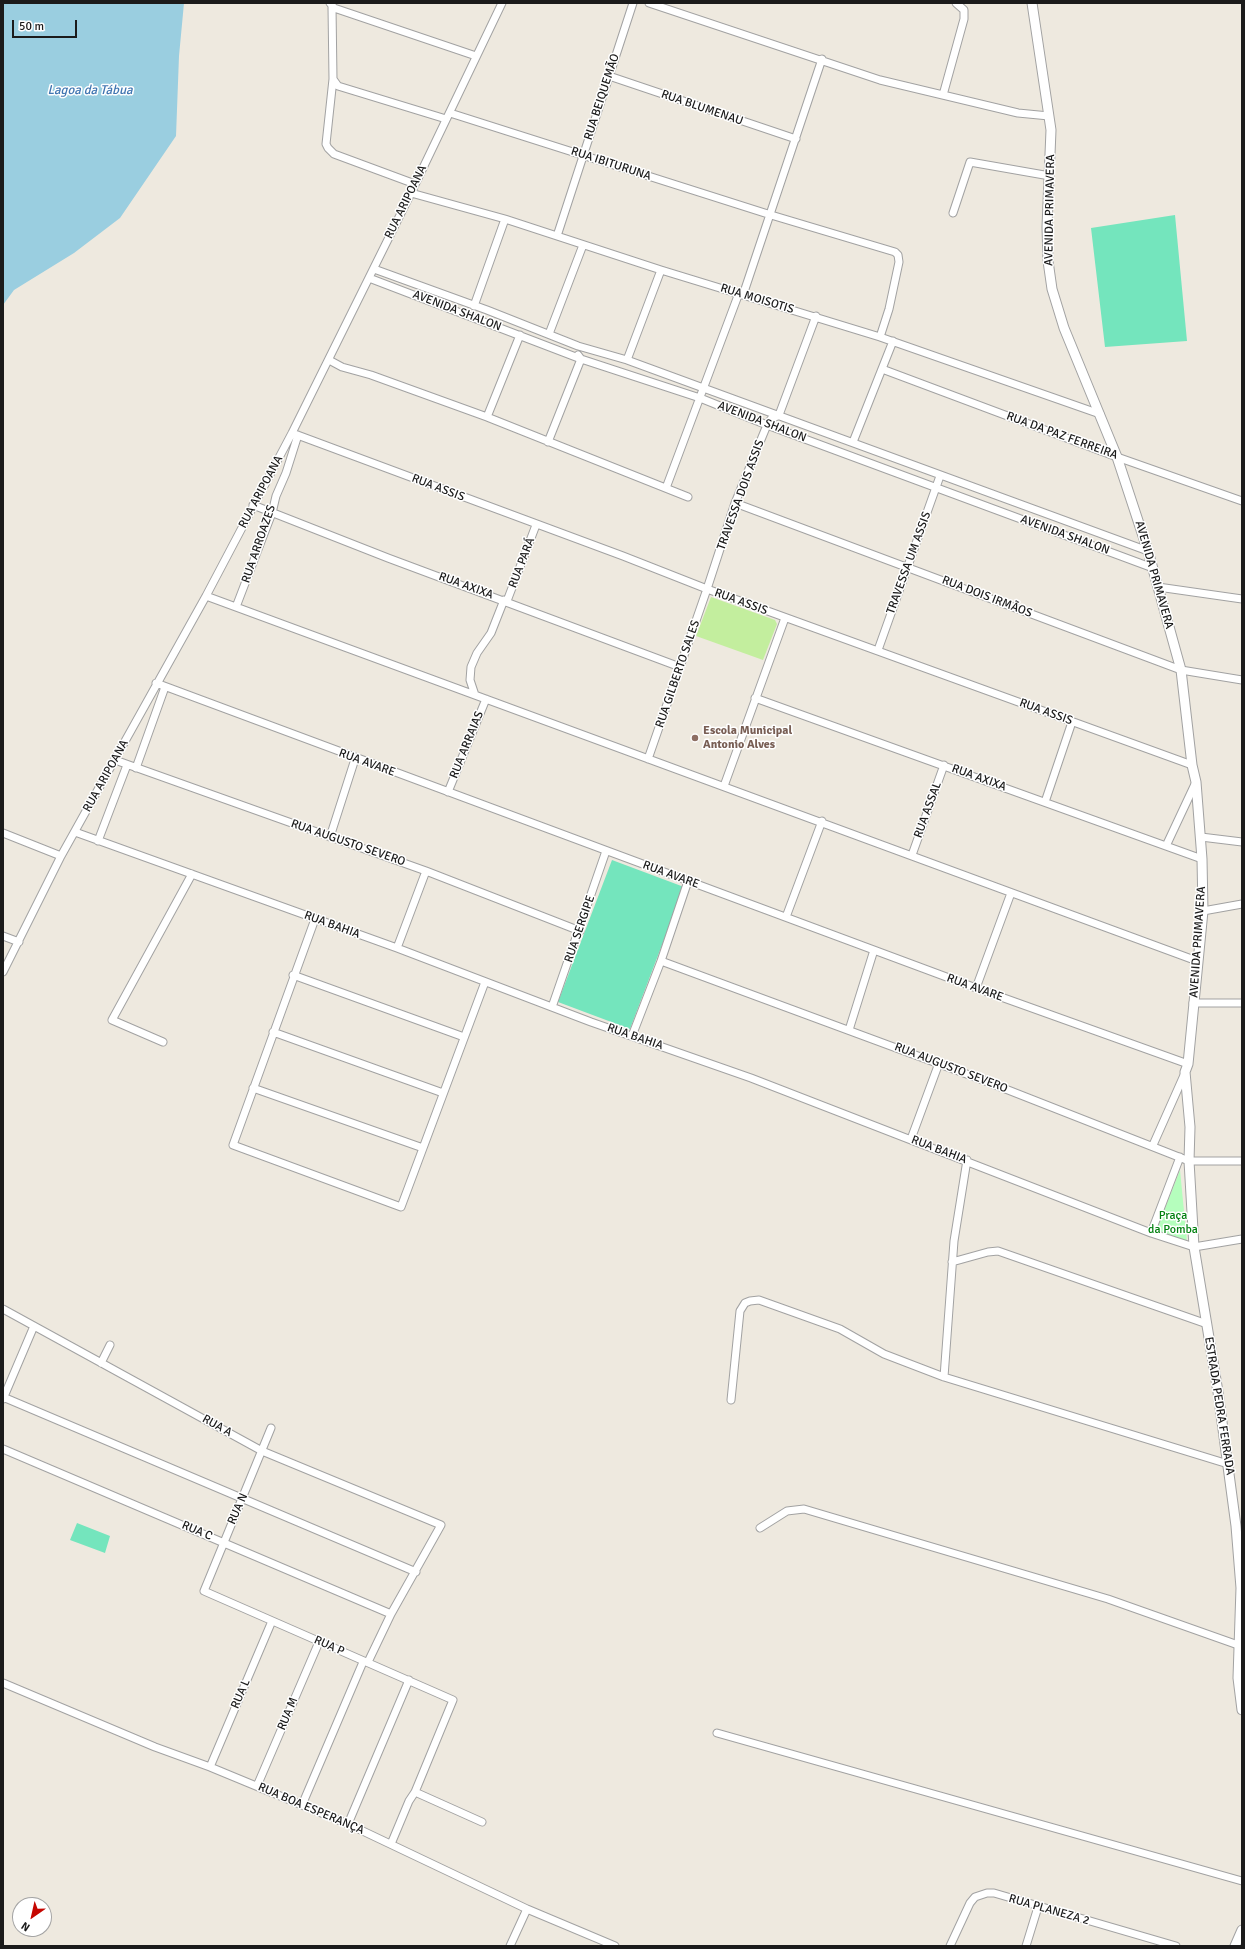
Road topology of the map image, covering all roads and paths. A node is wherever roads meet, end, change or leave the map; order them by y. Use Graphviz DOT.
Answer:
graph roads {
  1 [pos="502,3"];
  2 [pos="633,3"];
  3 [pos="649,3"];
  4 [pos="956,3"];
  5 [pos="1032,3"];
  6 [pos="331,5"];
  7 [pos="476,56"];
  8 [pos="822,59"];
  9 [pos="609,76"];
  10 [pos="334,79"];
  11 [pos="943,95"];
  12 [pos="448,116"];
  13 [pos="1049,116"];
  14 [pos="796,139"];
  15 [pos="583,155"];
  16 [pos="1050,176"];
  17 [pos="415,184"];
  18 [pos="411,193"];
  19 [pos="953,213"];
  20 [pos="771,215"];
  21 [pos="505,219"];
  22 [pos="557,236"];
  23 [pos="583,245"];
  24 [pos="374,269"];
  25 [pos="661,270"];
  26 [pos="369,278"];
  27 [pos="741,294"];
  28 [pos="474,306"];
  29 [pos="486,310"];
  30 [pos="816,316"];
  31 [pos="482,321"];
  32 [pos="540,331"];
  33 [pos="549,334"];
  34 [pos="520,335"];
  35 [pos="880,337"];
  36 [pos="536,341"];
  37 [pos="893,341"];
  38 [pos="578,346"];
  39 [pos="580,359"];
  40 [pos="328,360"];
  41 [pos="626,360"];
  42 [pos="882,369"];
  43 [pos="666,375"];
  44 [pos="662,386"];
  45 [pos="704,388"];
  46 [pos="700,398"];
  47 [pos="1100,414"];
  48 [pos="778,415"];
  49 [pos="487,417"];
  50 [pos="767,425"];
  51 [pos="295,434"];
  52 [pos="548,442"];
  53 [pos="853,442"];
  54 [pos="1117,457"];
  55 [pos="914,466"];
  56 [pos="940,476"];
  57 [pos="909,477"];
  58 [pos="666,488"];
  59 [pos="936,488"];
  60 [pos="688,497"];
  61 [pos="1242,501"];
  62 [pos="735,503"];
  63 [pos="253,505"];
  64 [pos="272,513"];
  65 [pos="536,524"];
  66 [pos="1148,551"];
  67 [pos="907,567"];
  68 [pos="1153,568"];
  69 [pos="1158,587"];
  70 [pos="707,590"];
  71 [pos="206,596"];
  72 [pos="1242,599"];
  73 [pos="505,601"];
  74 [pos="236,607"];
  75 [pos="785,618"];
  76 [pos="878,650"];
  77 [pos="680,666"];
  78 [pos="1180,670"];
  79 [pos="1242,680"];
  80 [pos="156,683"];
  81 [pos="165,687"];
  82 [pos="476,695"];
  83 [pos="755,698"];
  84 [pos="486,699"];
  85 [pos="1072,722"];
  86 [pos="355,759"];
  87 [pos="648,759"];
  88 [pos="114,760"];
  89 [pos="127,765"];
  90 [pos="944,765"];
  91 [pos="1192,765"];
  92 [pos="136,768"];
  93 [pos="1196,782"];
  94 [pos="724,786"];
  95 [pos="448,792"];
  96 [pos="1045,802"];
  97 [pos="822,822"];
  98 [pos="75,832"];
  99 [pos="3,833"];
  100 [pos="330,837"];
  101 [pos="1201,837"];
  102 [pos="98,841"];
  103 [pos="1242,842"];
  104 [pos="1166,846"];
  105 [pos="606,851"];
  106 [pos="912,855"];
  107 [pos="61,856"];
  108 [pos="1202,859"];
  109 [pos="426,871"];
  110 [pos="192,874"];
  111 [pos="688,881"];
  112 [pos="1011,893"];
  113 [pos="1242,904"];
  114 [pos="1203,911"];
  115 [pos="786,917"];
  116 [pos="315,919"];
  117 [pos="580,931"];
  118 [pos="3,936"];
  119 [pos="19,942"];
  120 [pos="397,948"];
  121 [pos="874,950"];
  122 [pos="661,961"];
  123 [pos="1197,961"];
  124 [pos="3,972"];
  125 [pos="294,975"];
  126 [pos="485,982"];
  127 [pos="976,988"];
  128 [pos="1193,1003"];
  129 [pos="1242,1003"];
  130 [pos="552,1007"];
  131 [pos="850,1030"];
  132 [pos="273,1032"];
  133 [pos="632,1036"];
  134 [pos="464,1037"];
  135 [pos="163,1042"];
  136 [pos="939,1063"];
  137 [pos="1186,1068"];
  138 [pos="253,1088"];
  139 [pos="443,1093"];
  140 [pos="911,1139"];
  141 [pos="1153,1146"];
  142 [pos="423,1148"];
  143 [pos="1180,1157"];
  144 [pos="967,1160"];
  145 [pos="1189,1161"];
  146 [pos="1242,1161"];
  147 [pos="1151,1232"];
  148 [pos="1242,1239"];
  149 [pos="1194,1247"];
  150 [pos="952,1262"];
  151 [pos="3,1309"];
  152 [pos="1207,1324"];
  153 [pos="34,1326"];
  154 [pos="110,1345"];
  155 [pos="101,1363"];
  156 [pos="944,1377"];
  157 [pos="3,1398"];
  158 [pos="731,1400"];
  159 [pos="271,1428"];
  160 [pos="3,1449"];
  161 [pos="262,1451"];
  162 [pos="1228,1464"];
  163 [pos="244,1498"];
  164 [pos="760,1528"];
  165 [pos="223,1542"];
  166 [pos="416,1572"];
  167 [pos="204,1591"];
  168 [pos="391,1614"];
  169 [pos="272,1621"];
  170 [pos="319,1642"];
  171 [pos="1238,1645"];
  172 [pos="366,1662"];
  173 [pos="409,1680"];
  174 [pos="3,1683"];
  175 [pos="1242,1710"];
  176 [pos="718,1733"];
  177 [pos="210,1767"];
  178 [pos="257,1786"];
  179 [pos="415,1792"];
  180 [pos="302,1805"];
  181 [pos="482,1822"];
  182 [pos="348,1824"];
  183 [pos="391,1844"];
  184 [pos="1242,1881"];
  185 [pos="1038,1907"];
  186 [pos="527,1909"];
  187 [pos="1242,1930"];
  188 [pos="510,1946"];
  189 [pos="615,1946"];
  190 [pos="950,1946"];
  191 [pos="1026,1946"];
  192 [pos="1176,1946"];
  193 [pos="1234,1946"];
  1 -- 7 [label="street, RUA ARIPOANA"];
  2 -- 9 [label="street, RUA BEIQUEMÃO"];
  3 -- 8 [label="street"];
  4 -- 11 [label="street"];
  5 -- 13 [label="street, AVENIDA PRIMAVERA"];
  6 -- 7 [label="street"];
  6 -- 10 [label="street"];
  7 -- 12 [label="street, RUA ARIPOANA"];
  8 -- 11 [label="street"];
  8 -- 14 [label="street"];
  9 -- 14 [label="street, RUA BLUMENAU"];
  9 -- 15 [label="street, RUA BEIQUEMÃO"];
  10 -- 12 [label="street, RUA IBITURUNA"];
  10 -- 17 [label="street"];
  11 -- 13 [label="street"];
  12 -- 15 [label="street, RUA IBITURUNA"];
  12 -- 17 [label="street, RUA ARIPOANA"];
  13 -- 16 [label="street, AVENIDA PRIMAVERA"];
  14 -- 20 [label="street"];
  15 -- 20 [label="street, RUA IBITURUNA"];
  15 -- 22 [label="street, RUA BEIQUEMÃO"];
  16 -- 19 [label="street"];
  16 -- 47 [label="street, AVENIDA PRIMAVERA"];
  17 -- 18 [label="street, RUA ARIPOANA"];
  18 -- 21 [label="street, RUA MOISOTIS"];
  18 -- 24 [label="street, RUA ARIPOANA"];
  20 -- 27 [label="street"];
  20 -- 35 [label="street, RUA IBITURUNA"];
  21 -- 22 [label="street, RUA MOISOTIS"];
  21 -- 28 [label="street"];
  22 -- 23 [label="street, RUA MOISOTIS"];
  23 -- 25 [label="street, RUA MOISOTIS"];
  23 -- 33 [label="street"];
  24 -- 26 [label="street, RUA ARIPOANA"];
  24 -- 28 [label="street, AVENIDA SHALON"];
  25 -- 27 [label="street, RUA MOISOTIS"];
  25 -- 41 [label="street"];
  26 -- 31 [label="street, AVENIDA SHALON"];
  26 -- 40 [label="street, RUA ARIPOANA"];
  27 -- 30 [label="street, RUA MOISOTIS"];
  27 -- 45 [label="street"];
  28 -- 29 [label="street, AVENIDA SHALON"];
  29 -- 31 [label="street"];
  29 -- 32 [label="street, AVENIDA SHALON"];
  30 -- 35 [label="street, RUA MOISOTIS"];
  30 -- 48 [label="street, TRAVESSA DOIS ASSIS"];
  31 -- 34 [label="street, AVENIDA SHALON"];
  32 -- 33 [label="street, AVENIDA SHALON"];
  32 -- 36 [label="street"];
  33 -- 38 [label="street, AVENIDA SHALON"];
  34 -- 36 [label="street, AVENIDA SHALON"];
  34 -- 49 [label="street"];
  35 -- 37 [label="street, RUA MOISOTIS"];
  36 -- 39 [label="street, AVENIDA SHALON"];
  37 -- 42 [label="street"];
  37 -- 47 [label="street, RUA MOISOTIS"];
  38 -- 39 [label="street"];
  38 -- 41 [label="street, AVENIDA SHALON"];
  39 -- 44 [label="street, AVENIDA SHALON"];
  39 -- 52 [label="street"];
  40 -- 49 [label="street"];
  40 -- 51 [label="street, RUA ARIPOANA"];
  41 -- 43 [label="street, AVENIDA SHALON"];
  42 -- 53 [label="street"];
  42 -- 54 [label="street, RUA DA PAZ FERREIRA"];
  43 -- 44 [label="street"];
  43 -- 45 [label="street, AVENIDA SHALON"];
  44 -- 46 [label="street, AVENIDA SHALON"];
  45 -- 46 [label="street"];
  45 -- 48 [label="street, AVENIDA SHALON"];
  46 -- 50 [label="street, AVENIDA SHALON"];
  46 -- 58 [label="street"];
  47 -- 54 [label="street, AVENIDA PRIMAVERA"];
  48 -- 50 [label="street, TRAVESSA DOIS ASSIS"];
  48 -- 53 [label="street, AVENIDA SHALON"];
  49 -- 52 [label="street"];
  50 -- 57 [label="street, AVENIDA SHALON"];
  50 -- 62 [label="street, TRAVESSA DOIS ASSIS"];
  51 -- 63 [label="street, RUA ARIPOANA"];
  51 -- 64 [label="street, RUA ARROAZES"];
  51 -- 65 [label="street, RUA ASSIS"];
  52 -- 58 [label="street"];
  53 -- 55 [label="street, AVENIDA SHALON"];
  54 -- 61 [label="street, RUA DA PAZ FERREIRA"];
  54 -- 66 [label="street, AVENIDA PRIMAVERA"];
  55 -- 56 [label="street, AVENIDA SHALON"];
  55 -- 57 [label="street"];
  56 -- 59 [label="street, TRAVESSA UM ASSIS"];
  56 -- 66 [label="street, AVENIDA SHALON"];
  57 -- 59 [label="street, AVENIDA SHALON"];
  58 -- 60 [label="street"];
  59 -- 67 [label="street, TRAVESSA UM ASSIS"];
  59 -- 68 [label="street, AVENIDA SHALON"];
  62 -- 67 [label="street, RUA DOIS IRMÃOS"];
  62 -- 70 [label="street, TRAVESSA DOIS ASSIS"];
  63 -- 64 [label="street, RUA AXIXA"];
  63 -- 71 [label="street, RUA ARIPOANA"];
  64 -- 73 [label="street, RUA AXIXA"];
  64 -- 74 [label="street, RUA ARROAZES"];
  65 -- 70 [label="street, RUA ASSIS"];
  65 -- 73 [label="street, RUA PARÁ"];
  66 -- 68 [label="street, AVENIDA PRIMAVERA"];
  67 -- 76 [label="street, TRAVESSA UM ASSIS"];
  67 -- 78 [label="street, RUA DOIS IRMÃOS"];
  68 -- 69 [label="street, AVENIDA PRIMAVERA"];
  69 -- 72 [label="street"];
  69 -- 78 [label="street, AVENIDA PRIMAVERA"];
  70 -- 75 [label="street, RUA ASSIS"];
  70 -- 77 [label="street, RUA GILBERTO SALES"];
  71 -- 74 [label="street"];
  71 -- 80 [label="street, RUA ARIPOANA"];
  73 -- 77 [label="street, RUA AXIXA"];
  73 -- 82 [label="street, RUA PARÁ"];
  74 -- 82 [label="street"];
  75 -- 76 [label="street, RUA ASSIS"];
  75 -- 83 [label="street"];
  76 -- 85 [label="street, RUA ASSIS"];
  77 -- 87 [label="street, RUA GILBERTO SALES"];
  78 -- 79 [label="street, RUA DOIS IRMÃOS"];
  78 -- 91 [label="street, AVENIDA PRIMAVERA"];
  80 -- 81 [label="street, RUA AVARE"];
  80 -- 88 [label="street, RUA ARIPOANA"];
  81 -- 86 [label="street, RUA AVARE"];
  81 -- 92 [label="street"];
  82 -- 84 [label="street"];
  83 -- 90 [label="street, RUA AXIXA"];
  83 -- 94 [label="street"];
  84 -- 87 [label="street"];
  84 -- 95 [label="street, RUA ARRAIAS"];
  85 -- 91 [label="street, RUA ASSIS"];
  85 -- 96 [label="street"];
  86 -- 95 [label="street, RUA AVARE"];
  86 -- 100 [label="street"];
  87 -- 94 [label="street"];
  88 -- 89 [label="street, RUA AUGUSTO SEVERO"];
  88 -- 98 [label="street, RUA ARIPOANA"];
  89 -- 92 [label="street, RUA AUGUSTO SEVERO"];
  89 -- 102 [label="street"];
  90 -- 96 [label="street, RUA AXIXA"];
  90 -- 106 [label="street, RUA ASSAL"];
  91 -- 93 [label="street, AVENIDA PRIMAVERA"];
  92 -- 100 [label="street, RUA AUGUSTO SEVERO"];
  93 -- 101 [label="street, AVENIDA PRIMAVERA"];
  93 -- 104 [label="street"];
  94 -- 97 [label="street"];
  95 -- 105 [label="street, RUA AVARE"];
  96 -- 104 [label="street, RUA AXIXA"];
  97 -- 106 [label="street"];
  97 -- 115 [label="street"];
  98 -- 102 [label="street, RUA BAHIA"];
  98 -- 107 [label="street, RUA ARIPOANA"];
  99 -- 107 [label="street"];
  100 -- 109 [label="street, RUA AUGUSTO SEVERO"];
  101 -- 103 [label="street"];
  101 -- 108 [label="street, AVENIDA PRIMAVERA"];
  102 -- 110 [label="street, RUA BAHIA"];
  104 -- 108 [label="street, RUA AXIXA"];
  105 -- 111 [label="street, RUA AVARE"];
  105 -- 117 [label="street, RUA SERGIPE"];
  106 -- 112 [label="street"];
  107 -- 119 [label="street, RUA ARIPOANA"];
  108 -- 114 [label="street, AVENIDA PRIMAVERA"];
  109 -- 117 [label="street, RUA AUGUSTO SEVERO"];
  109 -- 120 [label="street"];
  110 -- 116 [label="street, RUA BAHIA"];
  110 -- 135 [label="street"];
  111 -- 115 [label="street, RUA AVARE"];
  111 -- 122 [label="street"];
  112 -- 123 [label="street"];
  112 -- 127 [label="street"];
  113 -- 114 [label="street"];
  114 -- 123 [label="street, AVENIDA PRIMAVERA"];
  115 -- 121 [label="street, RUA AVARE"];
  116 -- 120 [label="street, RUA BAHIA"];
  116 -- 125 [label="street"];
  117 -- 130 [label="street, RUA SERGIPE"];
  118 -- 119 [label="street"];
  119 -- 124 [label="street, RUA ARIPOANA"];
  120 -- 126 [label="street, RUA BAHIA"];
  121 -- 127 [label="street, RUA AVARE"];
  121 -- 131 [label="street"];
  122 -- 131 [label="street, RUA AUGUSTO SEVERO"];
  122 -- 133 [label="street"];
  123 -- 128 [label="street, AVENIDA PRIMAVERA"];
  125 -- 132 [label="street"];
  125 -- 134 [label="street"];
  126 -- 130 [label="street, RUA BAHIA"];
  126 -- 134 [label="street"];
  127 -- 137 [label="street, RUA AVARE"];
  128 -- 129 [label="street"];
  128 -- 137 [label="street, AVENIDA PRIMAVERA"];
  130 -- 133 [label="street, RUA BAHIA"];
  131 -- 136 [label="street, RUA AUGUSTO SEVERO"];
  132 -- 138 [label="street"];
  132 -- 139 [label="street"];
  133 -- 140 [label="street, RUA BAHIA"];
  134 -- 139 [label="street"];
  136 -- 140 [label="street"];
  136 -- 141 [label="street, RUA AUGUSTO SEVERO"];
  137 -- 141 [label="street"];
  137 -- 145 [label="street, AVENIDA PRIMAVERA"];
  138 -- 142 [label="street"];
  138 -- 142 [label="street"];
  139 -- 142 [label="street"];
  140 -- 144 [label="street, RUA BAHIA"];
  141 -- 143 [label="street, RUA AUGUSTO SEVERO"];
  143 -- 145 [label="street, RUA AUGUSTO SEVERO"];
  143 -- 147 [label="street"];
  144 -- 147 [label="street, RUA BAHIA"];
  144 -- 150 [label="street"];
  145 -- 146 [label="street, RUA AUGUSTO SEVERO"];
  145 -- 149 [label="street, ESTRADA PEDRA FERRADA"];
  147 -- 149 [label="street, RUA BAHIA"];
  148 -- 149 [label="street"];
  149 -- 152 [label="street, ESTRADA PEDRA FERRADA"];
  150 -- 152 [label="street"];
  150 -- 156 [label="street"];
  151 -- 153 [label="street, RUA A"];
  152 -- 162 [label="street, ESTRADA PEDRA FERRADA"];
  153 -- 155 [label="street, RUA A"];
  153 -- 157 [label="street"];
  154 -- 155 [label="street"];
  155 -- 161 [label="street, RUA A"];
  156 -- 158 [label="street"];
  156 -- 162 [label="street"];
  157 -- 163 [label="street"];
  159 -- 161 [label="street, RUA N"];
  160 -- 165 [label="street, RUA C"];
  161 -- 163 [label="street, RUA N"];
  161 -- 166 [label="street, RUA A"];
  162 -- 171 [label="street, ESTRADA PEDRA FERRADA"];
  163 -- 165 [label="street, RUA N"];
  163 -- 166 [label="street"];
  164 -- 171 [label="street"];
  165 -- 167 [label="street, RUA N"];
  165 -- 168 [label="street, RUA C"];
  166 -- 168 [label="street"];
  167 -- 169 [label="street, RUA P"];
  168 -- 172 [label="street"];
  169 -- 170 [label="street, RUA P"];
  169 -- 177 [label="street, RUA L"];
  170 -- 172 [label="street, RUA P"];
  170 -- 178 [label="street, RUA M"];
  171 -- 175 [label="street, ESTRADA PEDRA FERRADA"];
  172 -- 173 [label="street, RUA P"];
  172 -- 180 [label="street"];
  173 -- 179 [label="street, RUA P"];
  173 -- 182 [label="street"];
  174 -- 177 [label="street, RUA BOA ESPERANÇA"];
  176 -- 184 [label="street"];
  177 -- 178 [label="street, RUA BOA ESPERANÇA"];
  178 -- 180 [label="street, RUA BOA ESPERANÇA"];
  179 -- 181 [label="street"];
  179 -- 183 [label="street"];
  180 -- 182 [label="street, RUA BOA ESPERANÇA"];
  182 -- 183 [label="street, RUA BOA ESPERANÇA"];
  183 -- 186 [label="street, RUA BOA ESPERANÇA"];
  185 -- 190 [label="street, RUA PLANEZA 2"];
  185 -- 191 [label="street"];
  185 -- 192 [label="street, RUA PLANEZA 2"];
  186 -- 188 [label="street"];
  186 -- 189 [label="street, RUA BOA ESPERANÇA"];
  187 -- 193 [label="street"];
}
